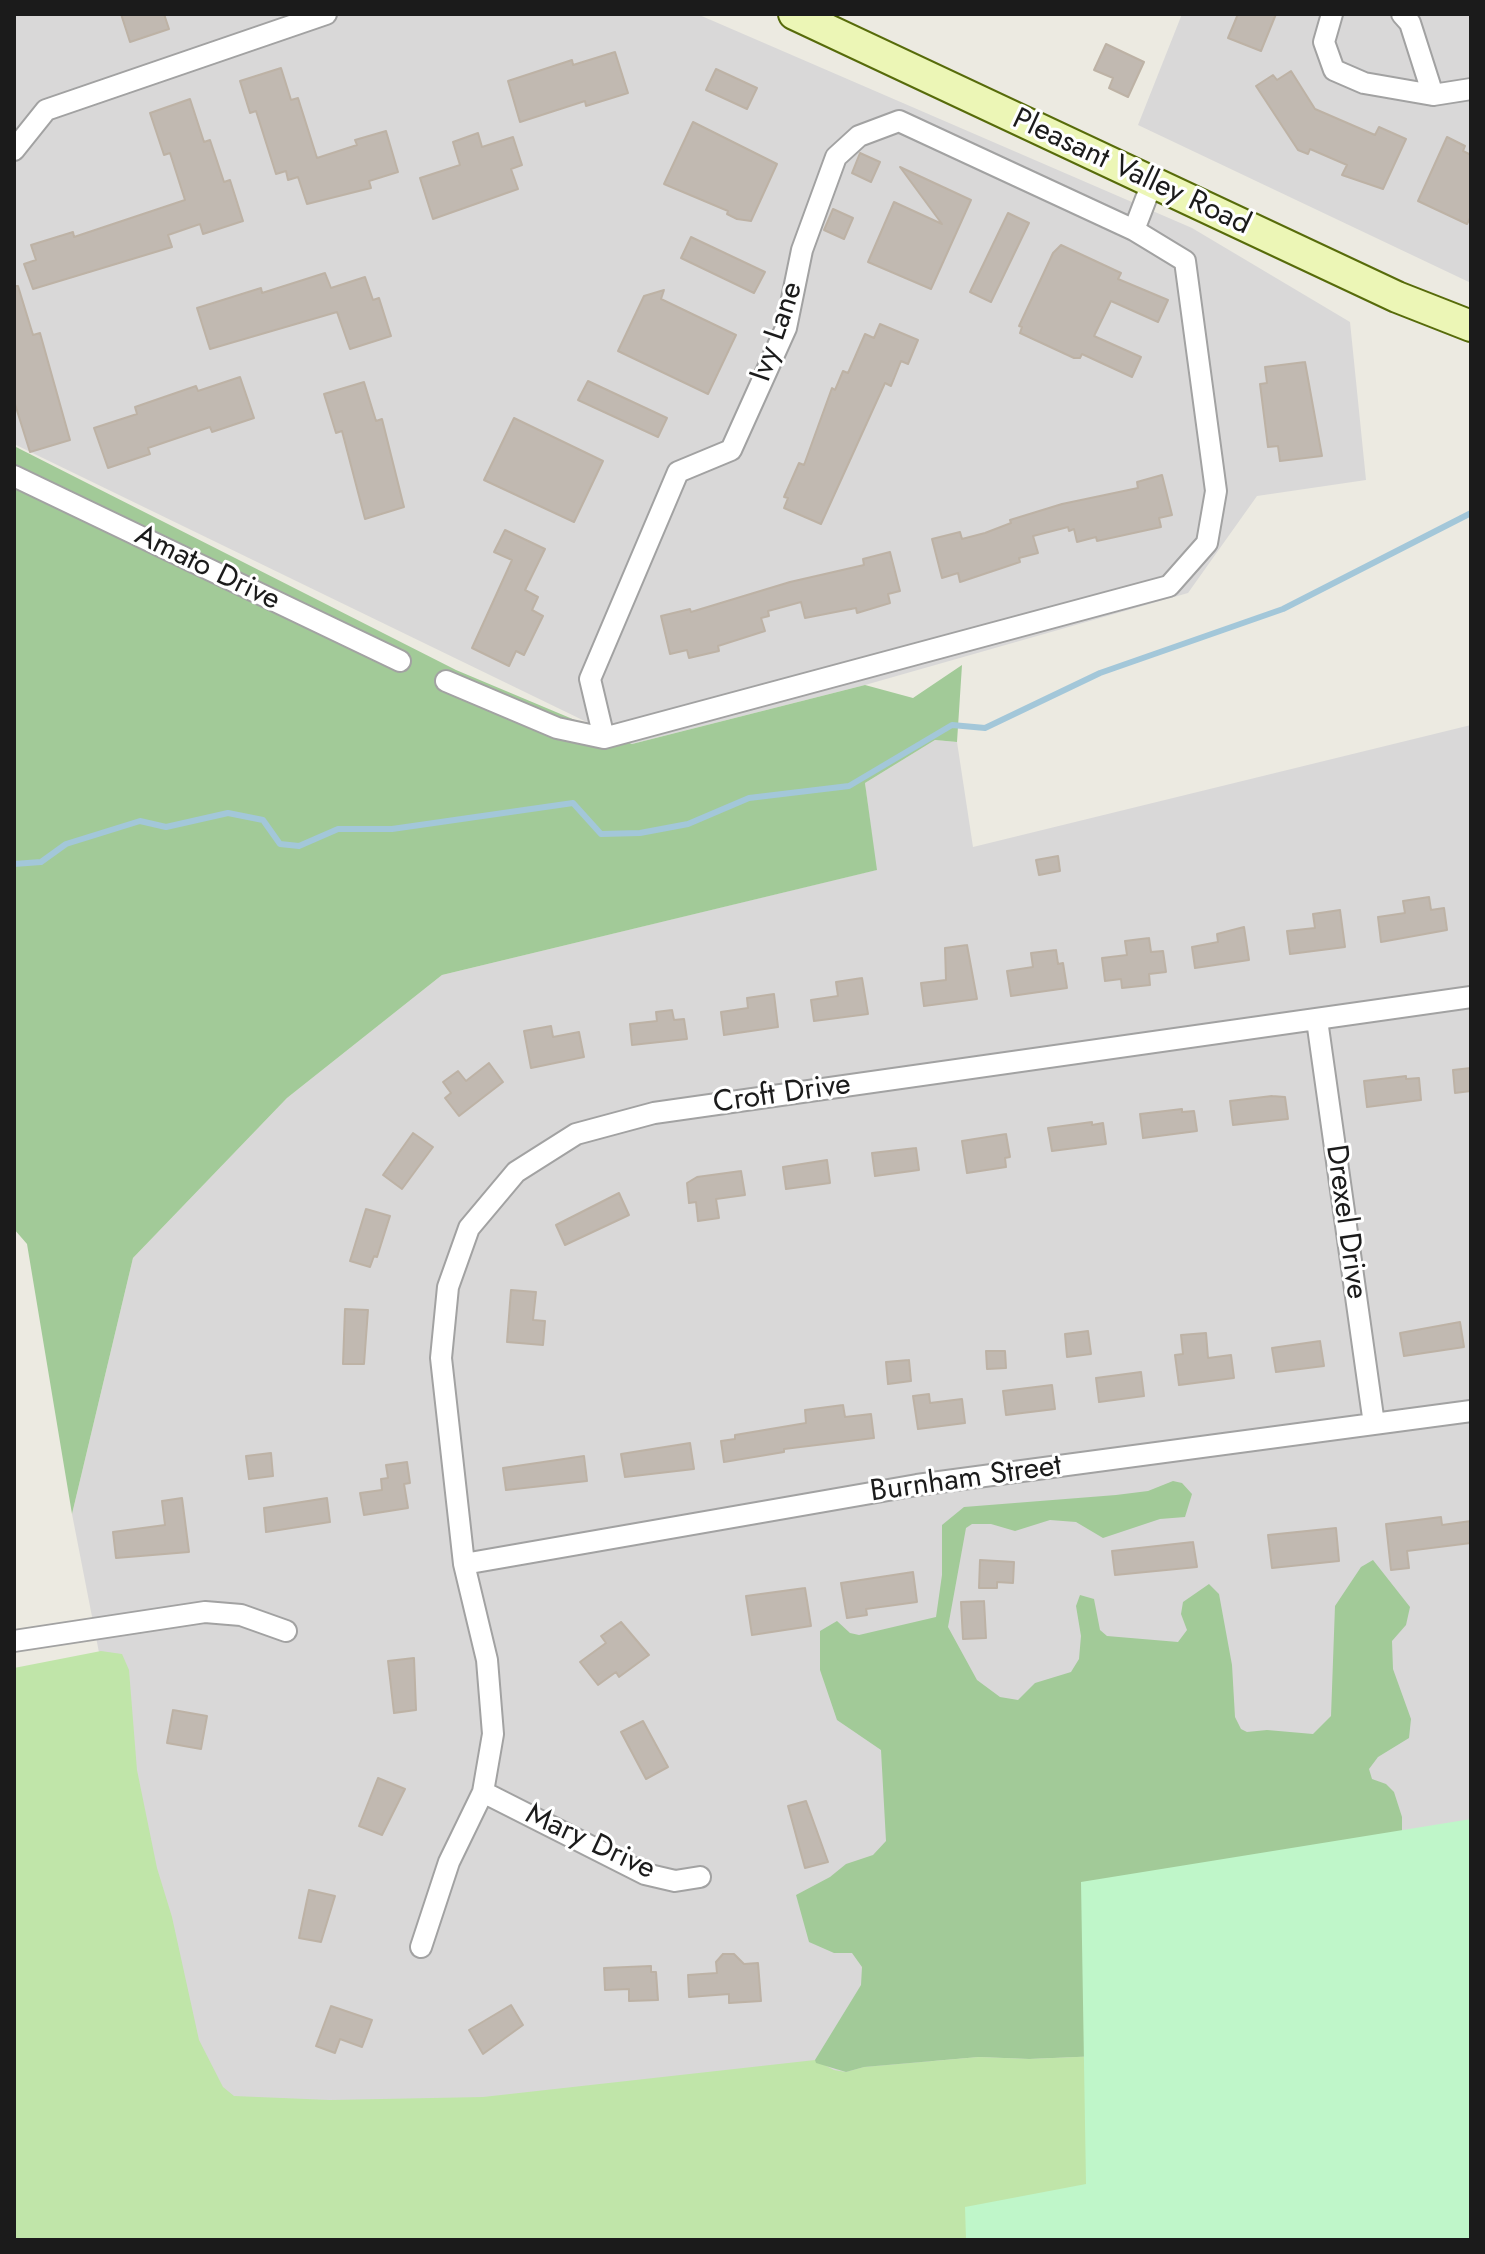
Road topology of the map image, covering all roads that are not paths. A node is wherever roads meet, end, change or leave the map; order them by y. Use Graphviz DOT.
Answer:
graph roads {
  1 [pos="326,14"];
  2 [pos="794,14"];
  3 [pos="1332,14"];
  4 [pos="1402,14"];
  5 [pos="1471,89"];
  6 [pos="1433,95"];
  7 [pos="14,150"];
  8 [pos="1152,183"];
  9 [pos="1134,230"];
  10 [pos="1471,326"];
  11 [pos="14,476"];
  12 [pos="400,661"];
  13 [pos="446,681"];
  14 [pos="604,738"];
  15 [pos="1471,997"];
  16 [pos="1317,1020"];
  17 [pos="1471,1411"];
  18 [pos="1374,1424"];
  19 [pos="464,1564"];
  20 [pos="286,1631"];
  21 [pos="14,1641"];
  22 [pos="483,1792"];
  23 [pos="700,1877"];
  24 [pos="421,1947"];
  1 -- 7 [label="street"];
  2 -- 8 [label="main road, Pleasant Valley Road"];
  3 -- 6 [label="street"];
  4 -- 6 [label="street"];
  5 -- 6 [label="street"];
  8 -- 9 [label="street"];
  8 -- 10 [label="main road, Pleasant Valley Road"];
  9 -- 14 [label="street, Ivy Lane"];
  9 -- 14 [label="street, Ivy Lane"];
  11 -- 12 [label="street, Amato Drive"];
  13 -- 14 [label="street, Ivy Lane"];
  15 -- 16 [label="street, Croft Drive"];
  16 -- 18 [label="street, Drexel Drive"];
  16 -- 19 [label="street, Croft Drive"];
  17 -- 18 [label="street, Burnham Street"];
  18 -- 19 [label="street, Burnham Street"];
  19 -- 22 [label="street, Croft Drive"];
  20 -- 21 [label="street"];
  22 -- 23 [label="street, Mary Drive"];
  22 -- 24 [label="street, Croft Drive"];
}
